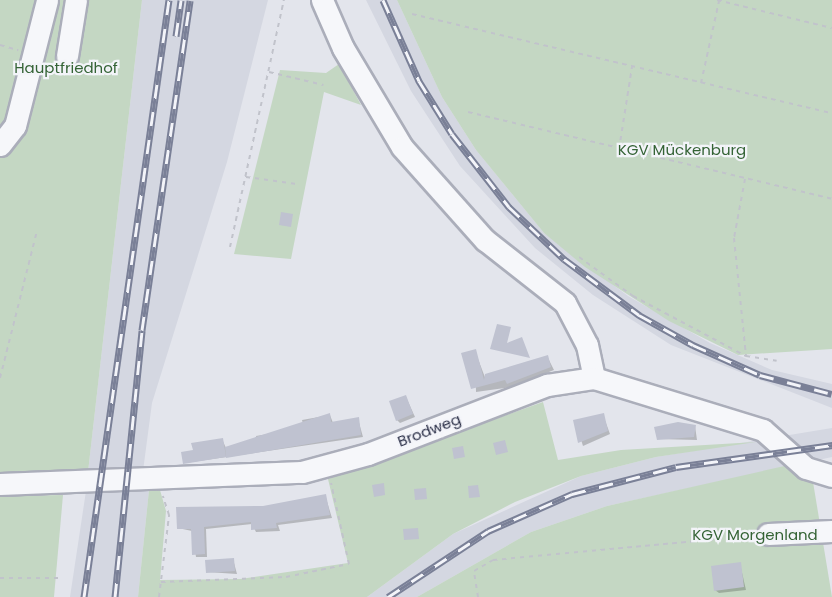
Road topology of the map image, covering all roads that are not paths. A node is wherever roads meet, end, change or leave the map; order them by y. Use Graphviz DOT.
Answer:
graph roads {
  1 [pos="47,0"];
  2 [pos="76,0"];
  3 [pos="322,0"];
  4 [pos="67,56"];
  5 [pos="0,145"];
  6 [pos="594,378"];
  7 [pos="832,476"];
  8 [pos="0,484"];
  9 [pos="832,531"];
  10 [pos="768,534"];
  1 -- 5 [label="street"];
  2 -- 4 [label="street"];
  3 -- 6 [label="street"];
  6 -- 7 [label="street, Brodweg"];
  6 -- 8 [label="street, Brodweg"];
  9 -- 10 [label="street"];
}
